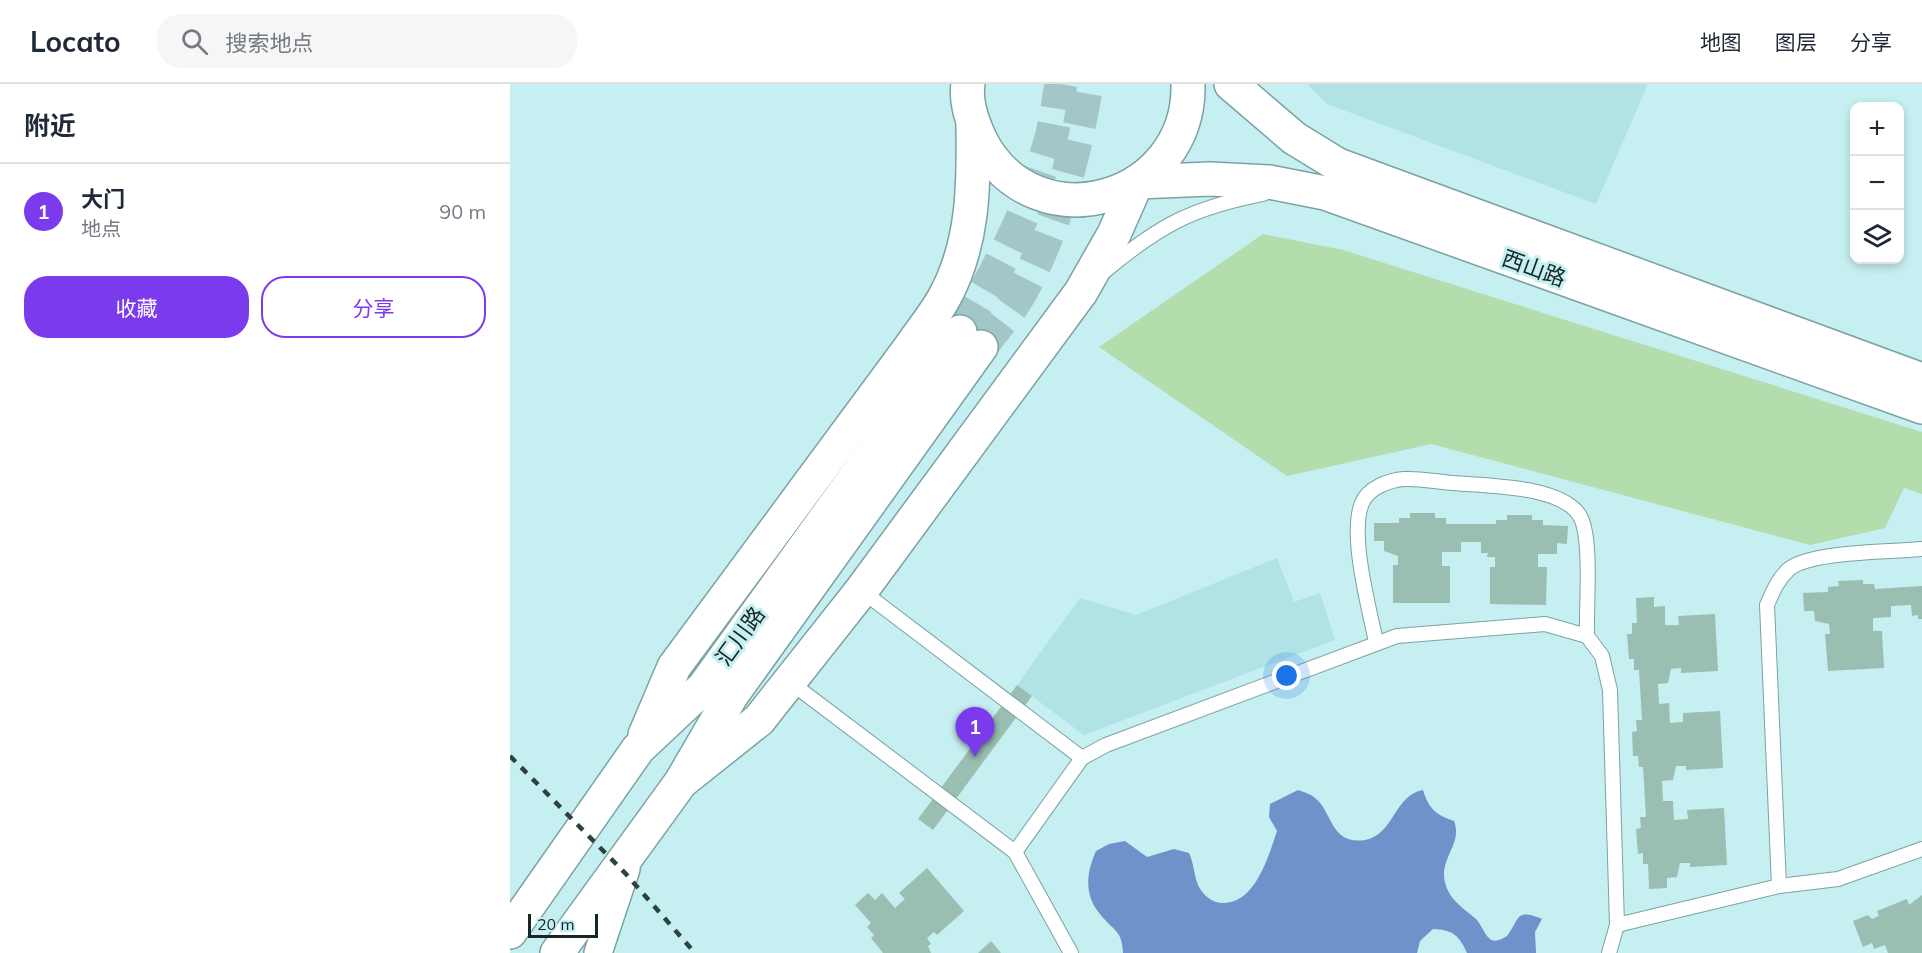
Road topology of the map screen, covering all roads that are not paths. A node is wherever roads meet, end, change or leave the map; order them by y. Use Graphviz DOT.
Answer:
graph roads {
  1 [pos="947,84"];
  2 [pos="968,84"];
  3 [pos="1188,84"];
  4 [pos="1231,84"];
  5 [pos="973,125"];
  6 [pos="1137,182"];
  7 [pos="1297,187"];
  8 [pos="1081,292"];
  9 [pos="1922,380"];
  10 [pos="1922,407"];
  11 [pos="1922,549"];
  12 [pos="861,591"];
  13 [pos="1587,636"];
  14 [pos="1376,642"];
  15 [pos="790,682"];
  16 [pos="638,749"];
  17 [pos="1082,758"];
  18 [pos="681,782"];
  19 [pos="1922,849"];
  20 [pos="632,850"];
  21 [pos="1015,852"];
  22 [pos="1779,886"];
  23 [pos="1617,925"];
  24 [pos="510,932"];
  25 [pos="557,953"];
  26 [pos="598,953"];
  27 [pos="1071,953"];
  28 [pos="1609,953"];
  1 -- 5 [label="main road"];
  2 -- 5 [label="main road"];
  3 -- 6 [label="main road"];
  4 -- 9 [label="main road, 西山路"];
  5 -- 6 [label="main road"];
  5 -- 16 [label="main road"];
  6 -- 7 [label="main road, 西山路"];
  6 -- 8 [label="main road"];
  7 -- 8 [label="lane"];
  7 -- 10 [label="main road, 西山路"];
  8 -- 12 [label="main road"];
  11 -- 22 [label="lane"];
  12 -- 15 [label="main road"];
  12 -- 17 [label="lane"];
  13 -- 14 [label="lane"];
  13 -- 14 [label="lane"];
  13 -- 23 [label="lane"];
  14 -- 17 [label="lane"];
  15 -- 18 [label="main road"];
  15 -- 21 [label="lane"];
  16 -- 18 [label="main road, 汇川路"];
  16 -- 24 [label="main road, 汇川路"];
  17 -- 21 [label="lane"];
  18 -- 20 [label="main road, 汇川路"];
  19 -- 22 [label="lane"];
  20 -- 25 [label="main road, 汇川路"];
  20 -- 26 [label="street"];
  21 -- 27 [label="lane"];
  22 -- 23 [label="lane"];
  23 -- 28 [label="lane"];
}
